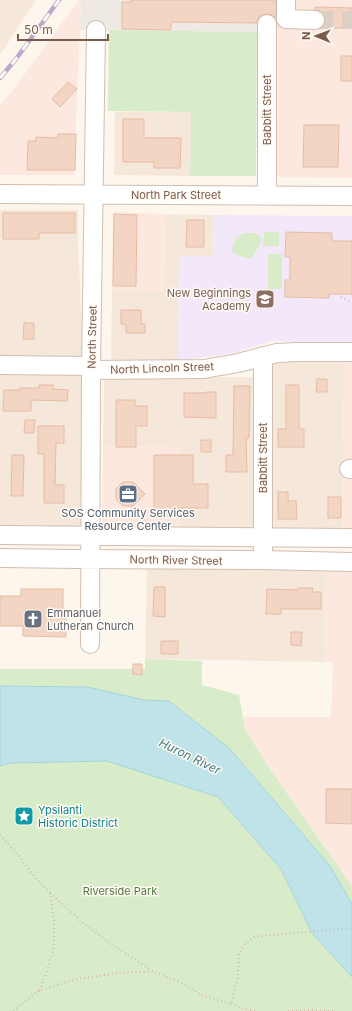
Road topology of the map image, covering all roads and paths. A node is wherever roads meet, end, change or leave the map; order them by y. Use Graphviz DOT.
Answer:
graph roads {
  1 [pos="286,0"];
  2 [pos="315,20"];
  3 [pos="267,24"];
  4 [pos="96,30"];
  5 [pos="0,194"];
  6 [pos="94,195"];
  7 [pos="267,195"];
  8 [pos="352,196"];
  9 [pos="341,297"];
  10 [pos="352,302"];
  11 [pos="352,352"];
  12 [pos="263,356"];
  13 [pos="0,365"];
  14 [pos="91,368"];
  15 [pos="0,535"];
  16 [pos="90,537"];
  17 [pos="263,537"];
  18 [pos="352,538"];
  19 [pos="0,558"];
  20 [pos="90,559"];
  21 [pos="263,560"];
  22 [pos="352,562"];
  23 [pos="90,644"];
  24 [pos="0,835"];
  25 [pos="50,893"];
  26 [pos="352,928"];
  27 [pos="152,971"];
  28 [pos="38,992"];
  29 [pos="231,1004"];
  30 [pos="13,1011"];
  31 [pos="258,1011"];
  32 [pos="288,1011"];
  33 [pos="335,1011"];
  1 -- 2 [label="street"];
  3 -- 7 [label="street, Babbitt Street"];
  4 -- 6 [label="street, North Street"];
  5 -- 6 [label="street, North Park Street"];
  6 -- 7 [label="street, North Park Street"];
  6 -- 14 [label="street, North Street"];
  7 -- 8 [label="street, North Park Street"];
  9 -- 10 [label="path"];
  11 -- 12 [label="street, North Lincoln Street"];
  12 -- 14 [label="street, North Lincoln Street"];
  12 -- 17 [label="street, Babbitt Street"];
  13 -- 14 [label="street, North Lincoln Street"];
  14 -- 16 [label="street, North Street"];
  15 -- 16 [label="street, North River Street"];
  16 -- 17 [label="street, North River Street"];
  16 -- 20 [label="street, North Street"];
  17 -- 18 [label="street, North River Street"];
  17 -- 21 [label="street, Babbitt Street"];
  19 -- 20 [label="street, North River Street"];
  20 -- 21 [label="street, North River Street"];
  20 -- 23 [label="street, North Street"];
  21 -- 22 [label="street, North River Street"];
  24 -- 25 [label="path"];
  25 -- 27 [label="path"];
  25 -- 28 [label="path"];
  26 -- 29 [label="path"];
  27 -- 28 [label="path"];
  27 -- 29 [label="path"];
  28 -- 30 [label="path"];
  29 -- 31 [label="path"];
  32 -- 33 [label="path"];
}
